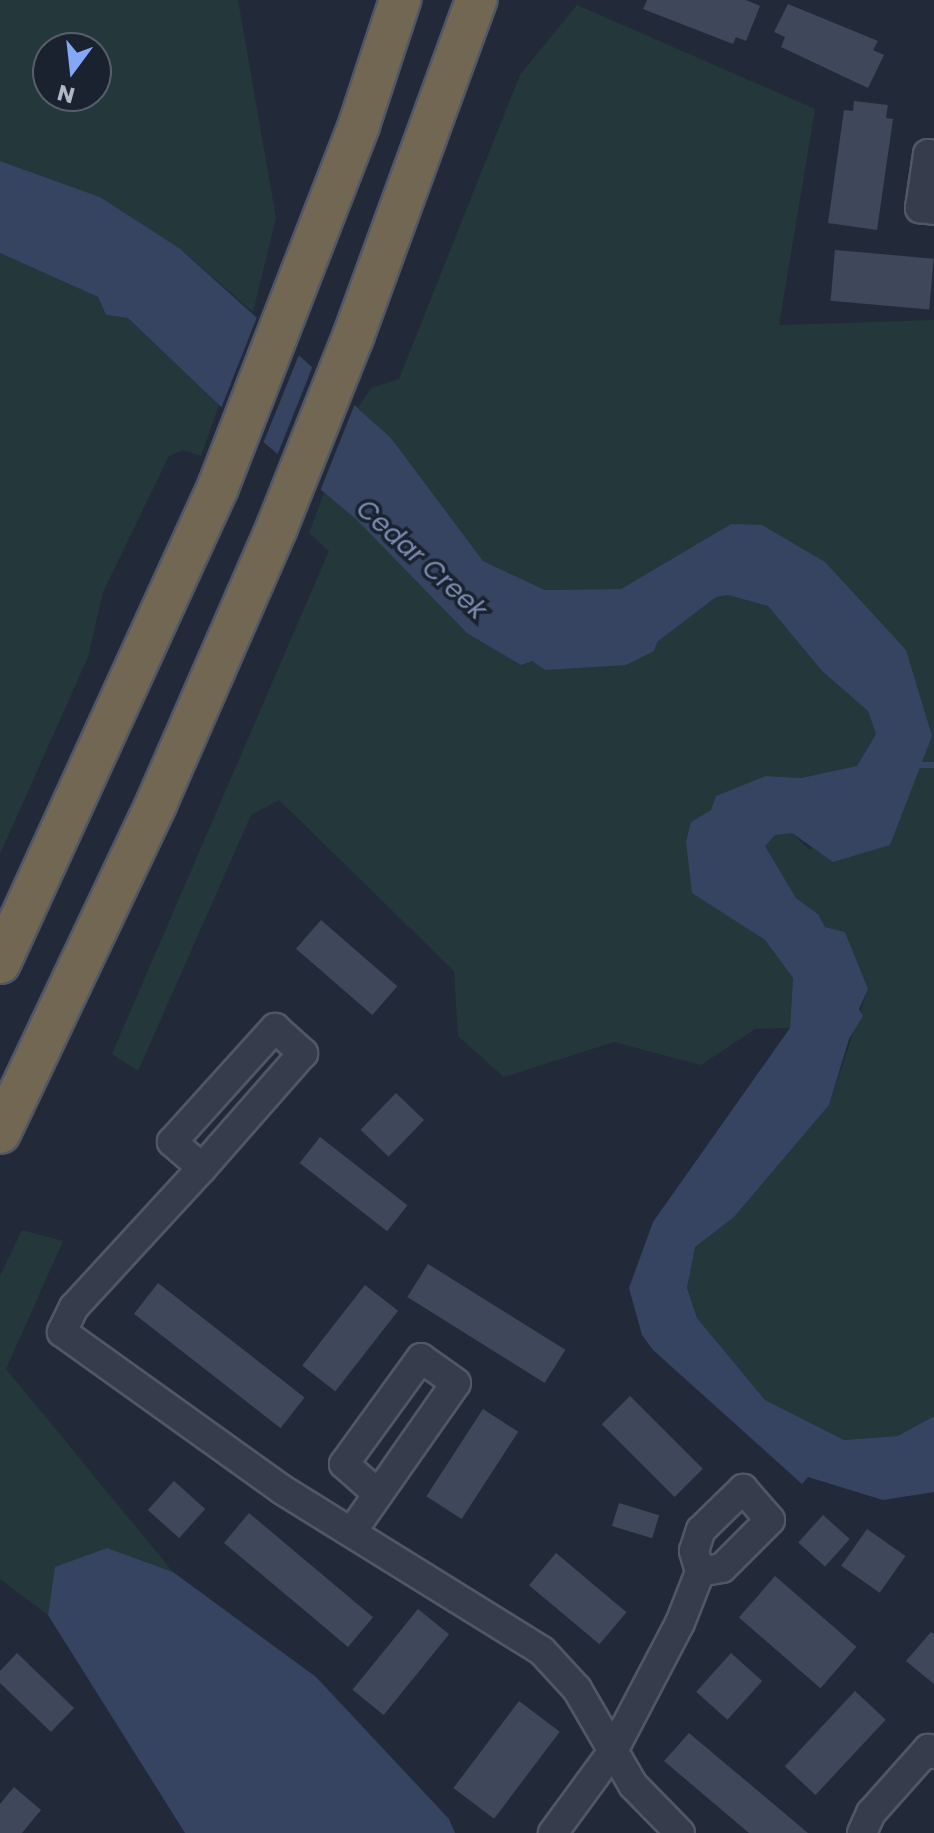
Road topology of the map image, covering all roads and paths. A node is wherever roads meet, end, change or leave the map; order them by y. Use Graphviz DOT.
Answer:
graph roads {
  1 [pos="400,0"];
  2 [pos="476,0"];
  3 [pos="934,155"];
  4 [pos="927,209"];
  5 [pos="0,963"];
  6 [pos="0,1133"];
  7 [pos="202,1168"];
  8 [pos="378,1494"];
  9 [pos="353,1530"];
  10 [pos="700,1572"];
  11 [pos="613,1751"];
  12 [pos="934,1754"];
  13 [pos="553,1833"];
  14 [pos="680,1833"];
  15 [pos="862,1833"];
  1 -- 5 [label="highway"];
  2 -- 6 [label="highway"];
  3 -- 4 [label="lane"];
  7 -- 7 [label="lane"];
  7 -- 9 [label="lane"];
  8 -- 8 [label="lane"];
  8 -- 9 [label="lane"];
  9 -- 11 [label="lane"];
  10 -- 11 [label="lane"];
  11 -- 13 [label="lane"];
  11 -- 14 [label="lane"];
  12 -- 15 [label="lane"];
}
